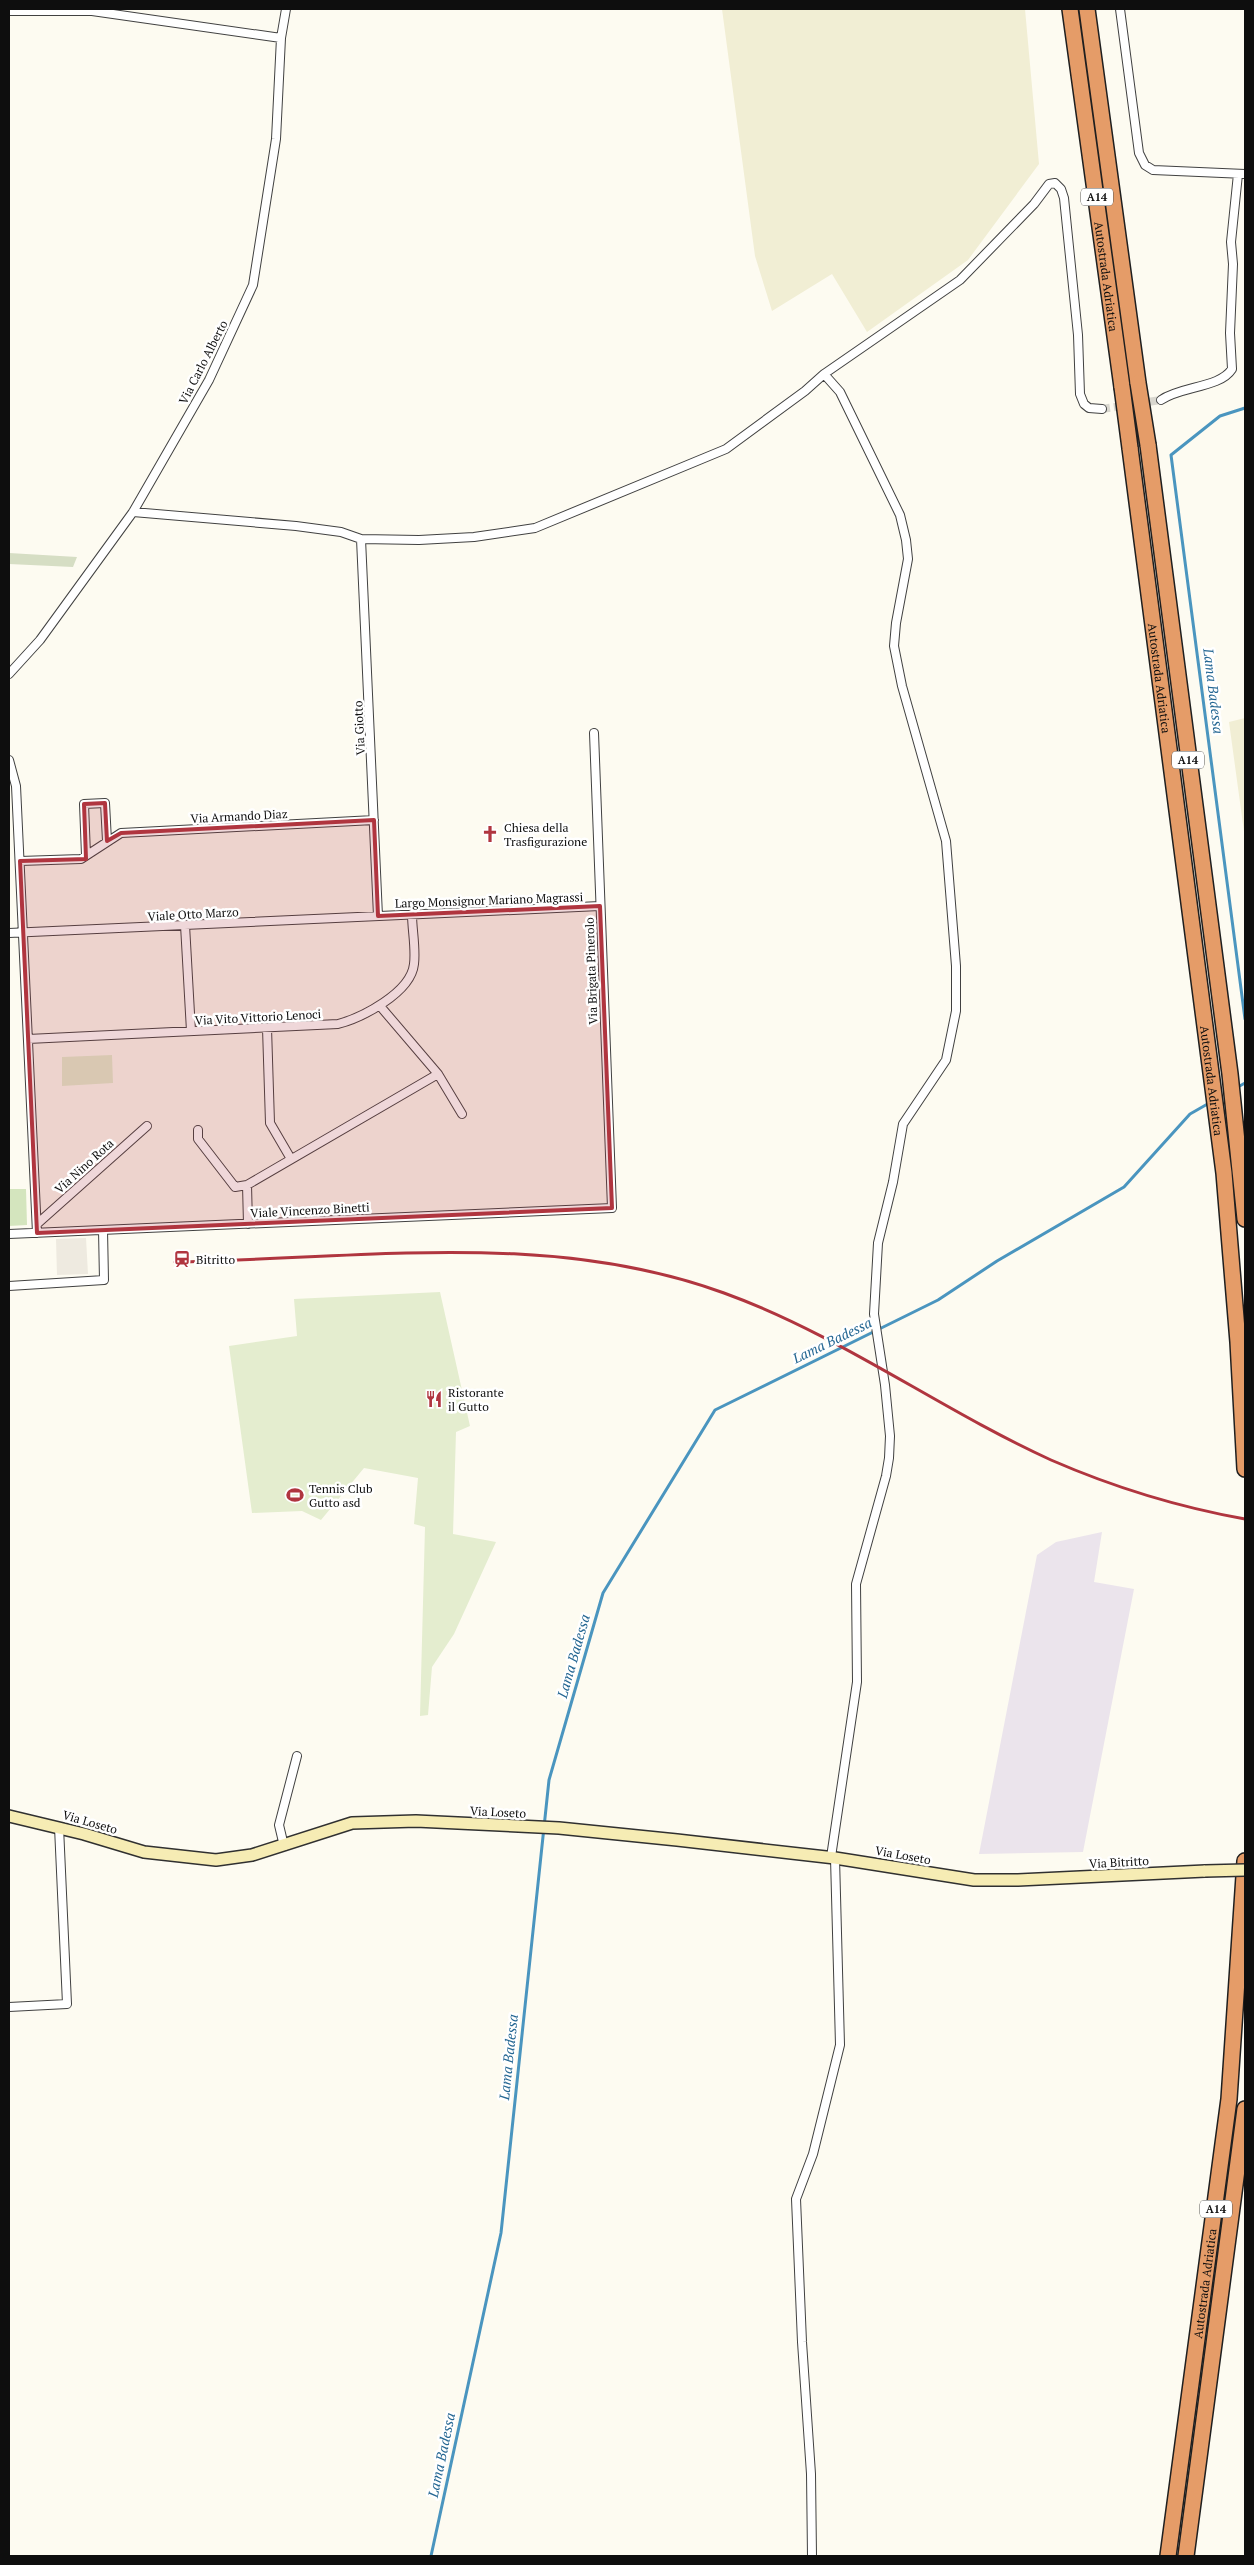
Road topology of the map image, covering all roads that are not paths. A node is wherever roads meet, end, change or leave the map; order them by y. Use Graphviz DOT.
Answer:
graph roads {
  1 [pos="286,9"];
  2 [pos="1070,9"];
  3 [pos="1087,9"];
  4 [pos="1120,9"];
  5 [pos="9,11"];
  6 [pos="281,38"];
  7 [pos="1242,174"];
  8 [pos="824,374"];
  9 [pos="1161,400"];
  10 [pos="1102,409"];
  11 [pos="133,512"];
  12 [pos="361,539"];
  13 [pos="9,674"];
  14 [pos="594,733"];
  15 [pos="9,760"];
  16 [pos="374,820"];
  17 [pos="107,841"];
  18 [pos="86,855"];
  19 [pos="20,862"];
  20 [pos="600,906"];
  21 [pos="412,914"];
  22 [pos="378,916"];
  23 [pos="185,925"];
  24 [pos="9,933"];
  25 [pos="23,933"];
  26 [pos="380,1006"];
  27 [pos="267,1028"];
  28 [pos="190,1031"];
  29 [pos="28,1040"];
  30 [pos="438,1074"];
  31 [pos="462,1114"];
  32 [pos="147,1126"];
  33 [pos="198,1130"];
  34 [pos="291,1159"];
  35 [pos="247,1185"];
  36 [pos="612,1208"];
  37 [pos="1245,1219"];
  38 [pos="37,1224"];
  39 [pos="248,1224"];
  40 [pos="103,1230"];
  41 [pos="38,1233"];
  42 [pos="9,1234"];
  43 [pos="9,1286"];
  44 [pos="1245,1469"];
  45 [pos="297,1756"];
  46 [pos="9,1816"];
  47 [pos="59,1828"];
  48 [pos="284,1846"];
  49 [pos="833,1858"];
  50 [pos="1245,1861"];
  51 [pos="1245,1870"];
  52 [pos="994,1880"];
  53 [pos="9,2007"];
  54 [pos="1245,2109"];
  55 [pos="812,2556"];
  56 [pos="1168,2556"];
  57 [pos="1186,2556"];
  1 -- 6 [label="street, Via Carlo Alberto"];
  2 -- 44 [label="highway, Autostrada Adriatica / A14, bridge"];
  3 -- 37 [label="highway, Autostrada Adriatica / A14, bridge"];
  4 -- 7 [label="street"];
  5 -- 6 [label="street"];
  6 -- 11 [label="street, Via Carlo Alberto"];
  7 -- 9 [label="street"];
  8 -- 10 [label="street"];
  8 -- 12 [label="street"];
  8 -- 49 [label="street"];
  11 -- 12 [label="street"];
  11 -- 13 [label="street, Via Carlo Alberto"];
  12 -- 16 [label="street, Via Giotto"];
  14 -- 20 [label="street, Via Brigata Pinerolo"];
  15 -- 19 [label="street"];
  16 -- 17 [label="street, Via Armando Diaz"];
  16 -- 22 [label="street, Via Giotto"];
  17 -- 18 [label="street, Via Armando Diaz"];
  17 -- 18 [label="street"];
  18 -- 19 [label="street, Via Armando Diaz"];
  19 -- 25 [label="street"];
  20 -- 21 [label="street, Largo Monsignor Mariano Magrassi"];
  20 -- 36 [label="street, Via Brigata Pinerolo"];
  21 -- 22 [label="street, Largo Monsignor Mariano Magrassi"];
  21 -- 26 [label="street, Via Vito Vittorio Lenoci"];
  22 -- 23 [label="street, Viale Otto Marzo"];
  23 -- 25 [label="street, Viale Otto Marzo"];
  23 -- 28 [label="street"];
  24 -- 25 [label="street, Viale Otto Marzo"];
  25 -- 29 [label="street"];
  26 -- 27 [label="street, Via Vito Vittorio Lenoci"];
  26 -- 30 [label="street"];
  27 -- 28 [label="street, Via Vito Vittorio Lenoci"];
  27 -- 34 [label="street"];
  28 -- 29 [label="street, Via Vito Vittorio Lenoci"];
  29 -- 38 [label="street"];
  30 -- 31 [label="street"];
  30 -- 34 [label="street"];
  32 -- 38 [label="street, Via Nino Rota"];
  33 -- 35 [label="street"];
  34 -- 35 [label="street"];
  35 -- 39 [label="street"];
  36 -- 39 [label="street, Viale Vincenzo Binetti"];
  38 -- 41 [label="street"];
  39 -- 40 [label="street, Viale Vincenzo Binetti"];
  40 -- 41 [label="street, Viale Vincenzo Binetti"];
  40 -- 43 [label="street"];
  41 -- 42 [label="street, Viale Vincenzo Binetti"];
  45 -- 48 [label="street"];
  46 -- 47 [label="main road, Via Loseto"];
  47 -- 48 [label="main road, Via Loseto"];
  47 -- 53 [label="street"];
  48 -- 49 [label="main road, Via Loseto"];
  49 -- 52 [label="main road, Via Loseto"];
  49 -- 55 [label="street"];
  50 -- 56 [label="highway, Autostrada Adriatica / A14"];
  51 -- 52 [label="main road, Via Bitritto, bridge"];
  54 -- 57 [label="highway, Autostrada Adriatica / A14"];
}
